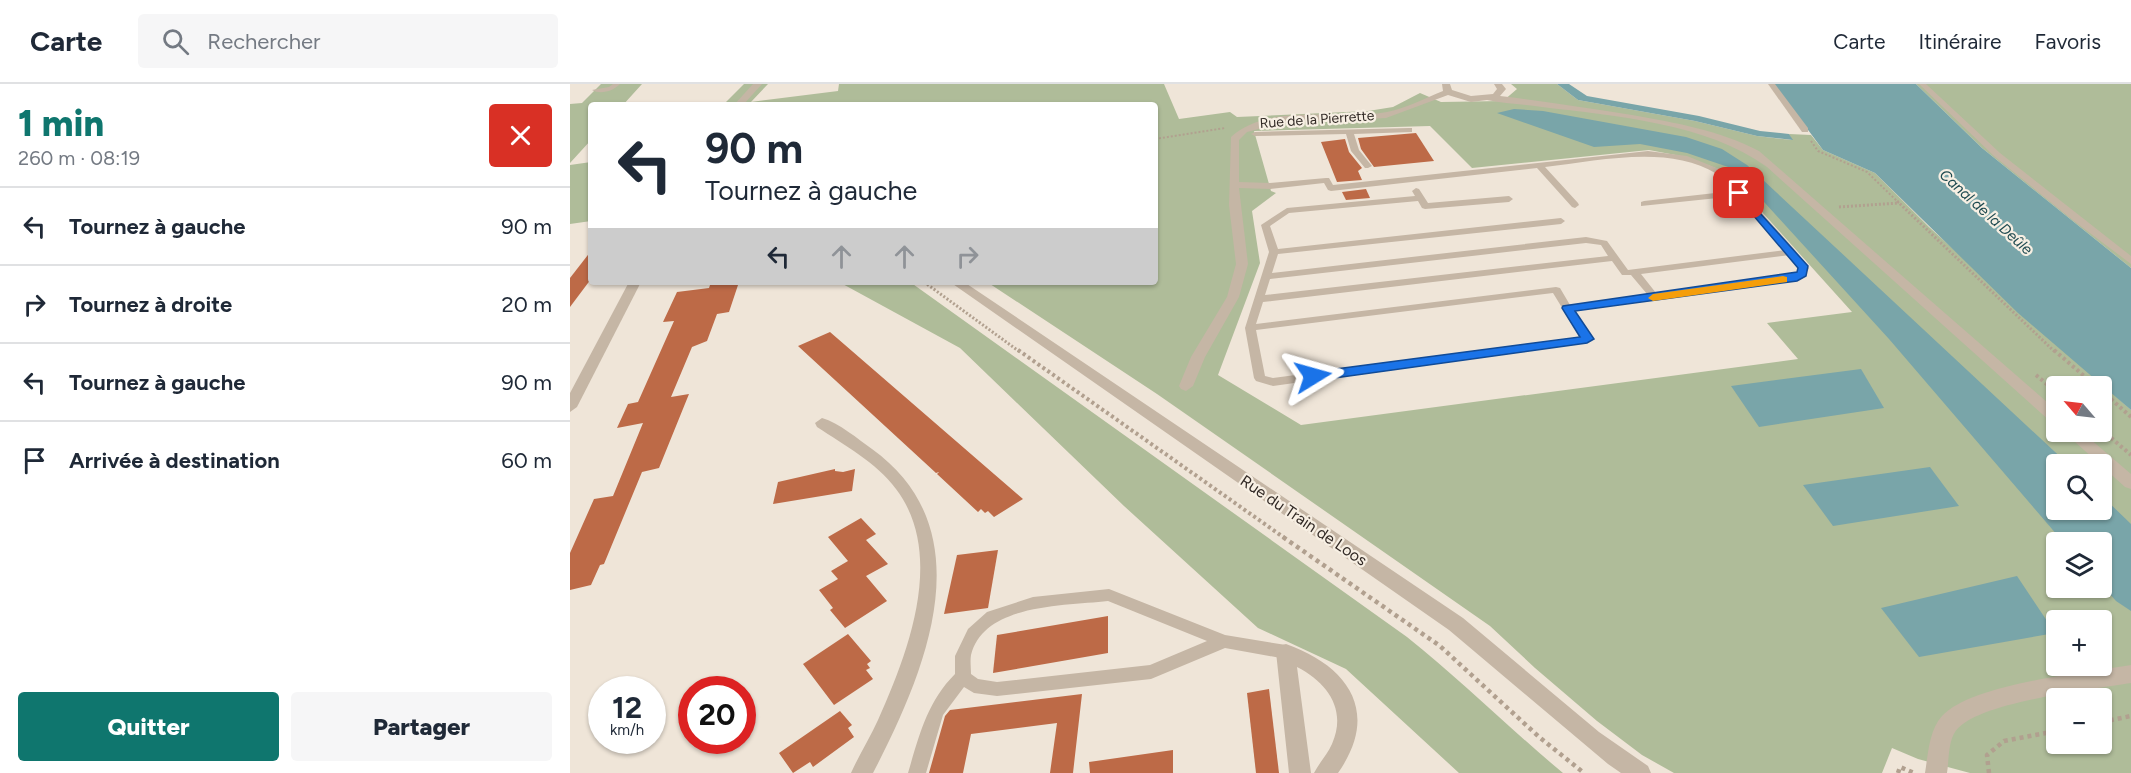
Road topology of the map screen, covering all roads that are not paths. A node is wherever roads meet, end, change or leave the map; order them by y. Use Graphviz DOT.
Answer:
graph roads {
  1 [pos="617,84"];
  2 [pos="758,84"];
  3 [pos="1771,84"];
  4 [pos="1922,84"];
  5 [pos="1500,87"];
  6 [pos="1447,88"];
  7 [pos="595,90"];
  8 [pos="1490,98"];
  9 [pos="741,102"];
  10 [pos="1556,105"];
  11 [pos="1409,130"];
  12 [pos="1349,132"];
  13 [pos="1255,134"];
  14 [pos="1807,134"];
  15 [pos="1236,135"];
  16 [pos="1539,165"];
  17 [pos="1368,166"];
  18 [pos="1410,179"];
  19 [pos="1235,185"];
  20 [pos="1270,186"];
  21 [pos="1739,193"];
  22 [pos="1420,198"];
  23 [pos="1509,199"];
  24 [pos="1644,204"];
  25 [pos="1575,205"];
  26 [pos="1561,221"];
  27 [pos="1274,252"];
  28 [pos="1792,252"];
  29 [pos="1614,258"];
  30 [pos="2131,261"];
  31 [pos="1391,263"];
  32 [pos="1634,272"];
  33 [pos="1266,277"];
  34 [pos="1400,283"];
  35 [pos="633,285"];
  36 [pos="960,285"];
  37 [pos="1654,297"];
  38 [pos="1259,299"];
  39 [pos="1568,308"];
  40 [pos="1250,328"];
  41 [pos="1186,386"];
  42 [pos="570,407"];
  43 [pos="2046,409"];
  44 [pos="822,423"];
  45 [pos="2084,442"];
  46 [pos="2131,483"];
  47 [pos="1224,640"];
  48 [pos="1286,652"];
  49 [pos="2131,674"];
  50 [pos="963,677"];
  51 [pos="1940,766"];
  52 [pos="862,773"];
  53 [pos="917,773"];
  54 [pos="1300,773"];
  55 [pos="1325,773"];
  56 [pos="1640,773"];
  1 -- 7 [label="lane"];
  2 -- 9 [label="street"];
  3 -- 14 [label="lane"];
  4 -- 30 [label="lane"];
  5 -- 8 [label="street"];
  5 -- 10 [label="street"];
  6 -- 8 [label="street"];
  6 -- 15 [label="street, Rue de la Pierrette"];
  8 -- 10 [label="street"];
  10 -- 43 [label="street"];
  11 -- 12 [label="lane"];
  12 -- 13 [label="lane"];
  12 -- 17 [label="lane"];
  13 -- 15 [label="street"];
  15 -- 19 [label="street, Rue de la Pierrette"];
  16 -- 18 [label="lane"];
  16 -- 21 [label="lane"];
  16 -- 25 [label="lane"];
  18 -- 20 [label="lane"];
  18 -- 22 [label="lane"];
  19 -- 20 [label="street"];
  19 -- 41 [label="street, Rue de la Pierrette"];
  21 -- 24 [label="lane"];
  21 -- 28 [label="lane"];
  22 -- 23 [label="lane"];
  22 -- 27 [label="lane"];
  26 -- 27 [label="lane"];
  27 -- 33 [label="lane"];
  28 -- 32 [label="lane"];
  28 -- 37 [label="lane"];
  29 -- 31 [label="lane"];
  29 -- 32 [label="lane"];
  29 -- 34 [label="lane"];
  31 -- 33 [label="lane"];
  31 -- 34 [label="lane"];
  32 -- 37 [label="lane"];
  33 -- 38 [label="lane"];
  34 -- 38 [label="lane"];
  35 -- 42 [label="street"];
  36 -- 56 [label="street, Rue du Train de Loos"];
  37 -- 39 [label="lane"];
  38 -- 40 [label="lane"];
  39 -- 40 [label="lane"];
  39 -- 40 [label="lane"];
  44 -- 52 [label="street"];
  45 -- 46 [label="street"];
  47 -- 48 [label="lane"];
  47 -- 50 [label="lane"];
  47 -- 50 [label="lane"];
  48 -- 54 [label="street"];
  48 -- 55 [label="street"];
  49 -- 51 [label="street"];
  50 -- 53 [label="lane"];
}
